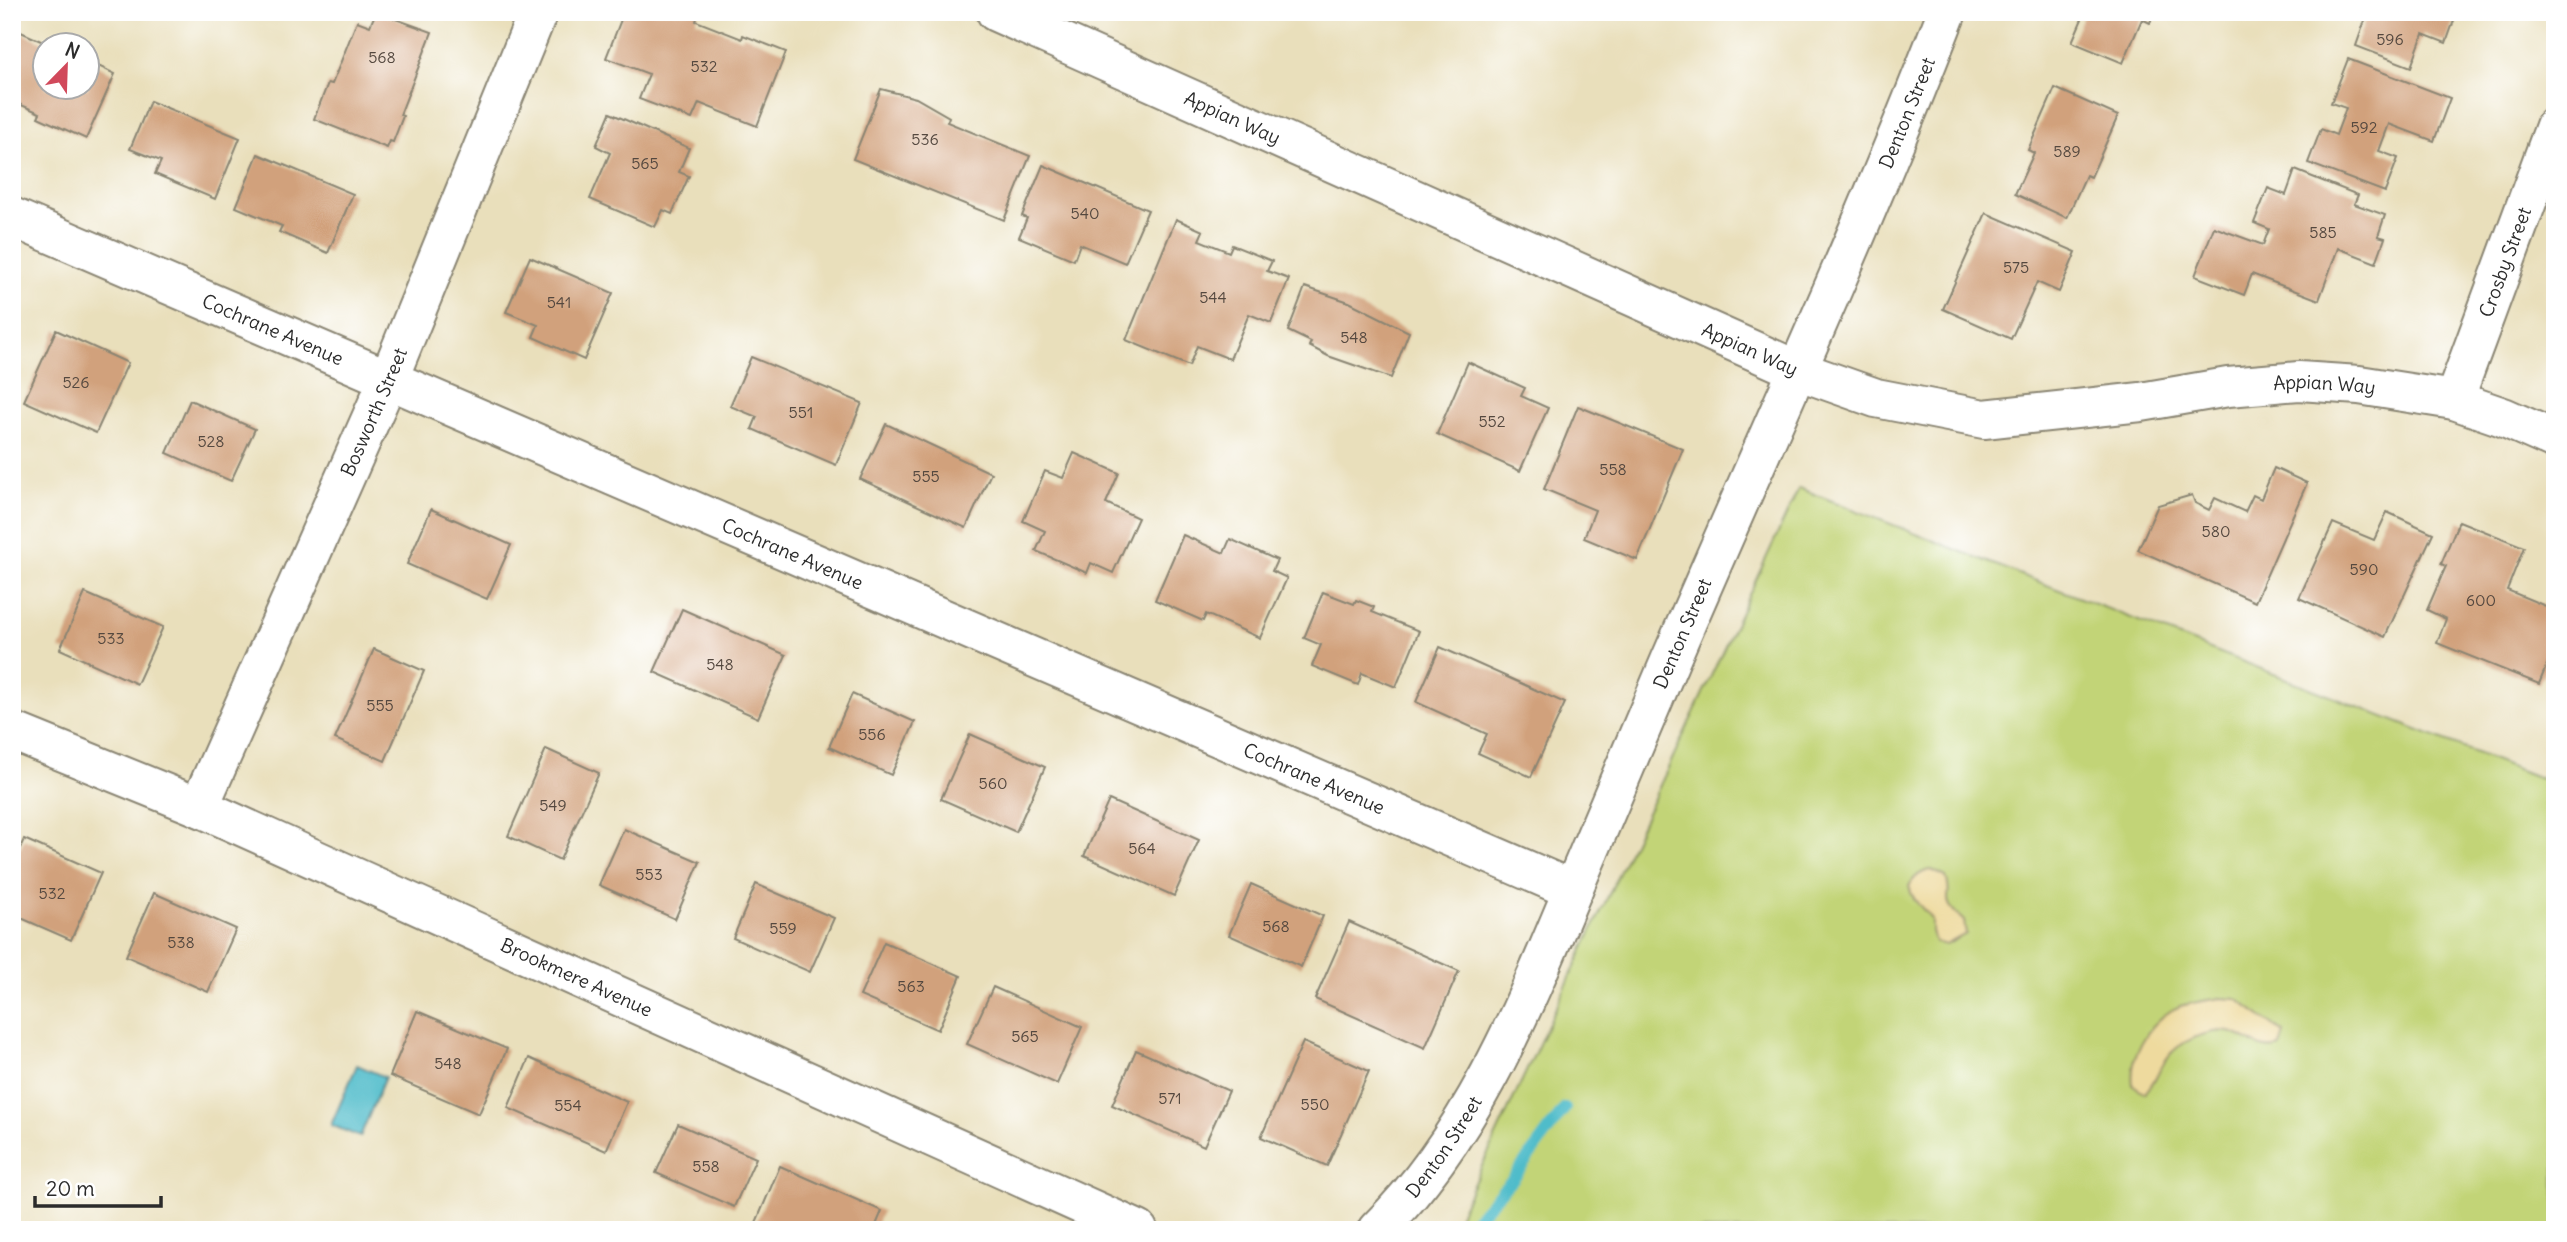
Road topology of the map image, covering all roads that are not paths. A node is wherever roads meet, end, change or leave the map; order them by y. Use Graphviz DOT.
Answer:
graph roads {
  1 [pos="538,12"];
  2 [pos="996,12"];
  3 [pos="1947,12"];
  4 [pos="2555,126"];
  5 [pos="12,217"];
  6 [pos="1797,370"];
  7 [pos="389,378"];
  8 [pos="2454,400"];
  9 [pos="2555,440"];
  10 [pos="12,731"];
  11 [pos="199,807"];
  12 [pos="1573,890"];
  13 [pos="1138,1230"];
  14 [pos="1377,1230"];
  1 -- 7 [label="street, Bosworth Street"];
  2 -- 6 [label="street, Appian Way"];
  3 -- 6 [label="street, Denton Street"];
  4 -- 8 [label="street, Crosby Street"];
  5 -- 7 [label="street, Cochrane Avenue"];
  6 -- 8 [label="street, Appian Way"];
  6 -- 12 [label="street, Denton Street"];
  7 -- 11 [label="street, Bosworth Street"];
  7 -- 12 [label="street, Cochrane Avenue"];
  8 -- 9 [label="street, Appian Way"];
  10 -- 11 [label="street, Brookmere Avenue"];
  11 -- 13 [label="street, Brookmere Avenue"];
  12 -- 14 [label="street, Denton Street"];
}
